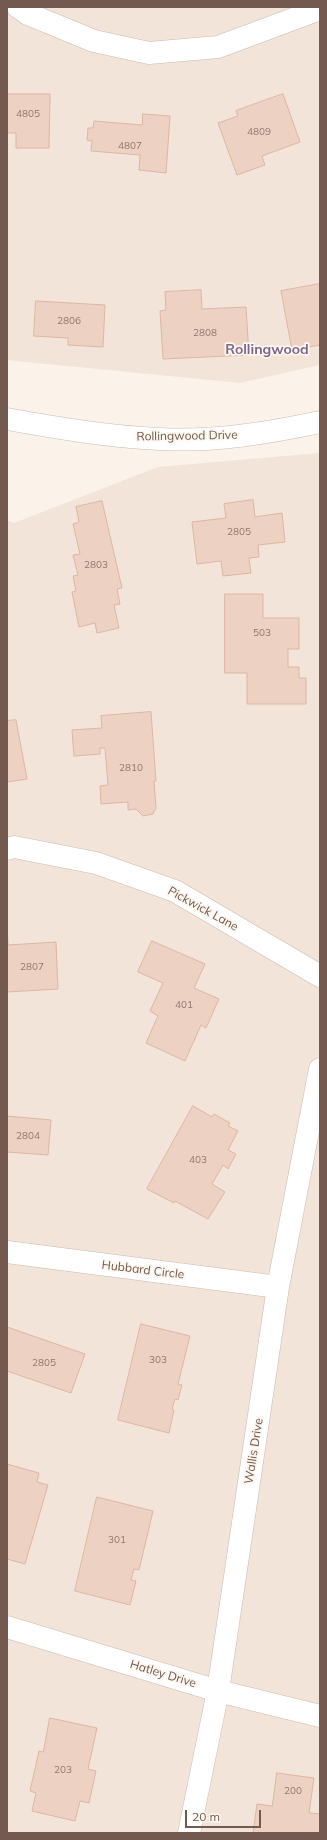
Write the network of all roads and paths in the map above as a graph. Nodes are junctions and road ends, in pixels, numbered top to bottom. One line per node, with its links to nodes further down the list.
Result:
1 (18, 7): 2 (street)
2 (320, 9)
3 (7, 419): 4 (street, Rollingwood Drive)
4 (320, 422)
5 (7, 849): 6 (street, Pickwick Lane)
6 (320, 976)
7 (320, 1069): 9 (street, Wallis Drive)
8 (7, 1252): 9 (street, Hubbard Circle)
9 (278, 1287): 11 (street, Wallis Drive)
10 (7, 1627): 11 (street, Hatley Drive)
11 (218, 1691): 12 (street, Hatley Drive); 13 (street, Wallis Drive)
12 (320, 1716)
13 (189, 1833)

